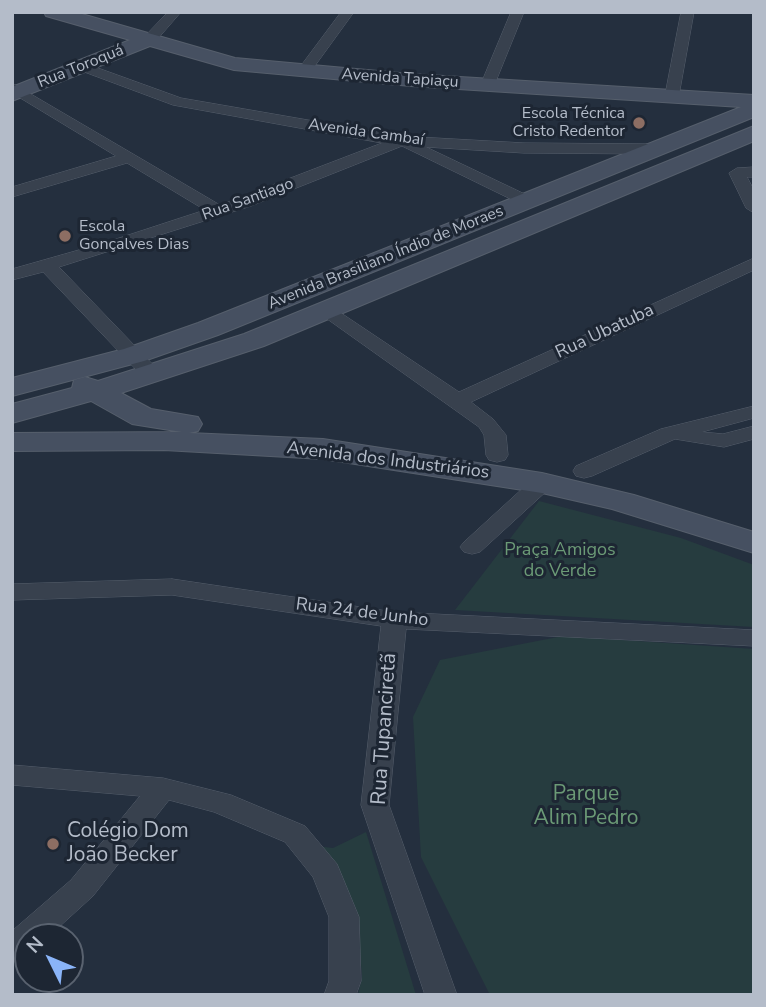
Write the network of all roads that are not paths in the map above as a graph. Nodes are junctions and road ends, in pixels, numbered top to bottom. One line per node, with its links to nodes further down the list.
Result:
1 (53, 12): 6 (street, Avenida Tapiaçu)
2 (175, 12): 6 (street)
3 (348, 12): 8 (street)
4 (518, 12): 9 (street)
5 (688, 12): 11 (street)
6 (150, 39): 7 (street, Rua Toroquá); 8 (street, Avenida Tapiaçu)
7 (84, 67): 10 (street, Rua Toroquá); 15 (street, Avenida Cambaí)
8 (304, 71): 9 (street, Avenida Tapiaçu)
9 (487, 86): 11 (street, Avenida Tapiaçu)
10 (15, 91): 17 (street)
11 (672, 95): 12 (street, Avenida Tapiaçu)
12 (754, 101)
13 (754, 109): 16 (street, Avenida Brasiliano Índio de Moraes)
14 (754, 133): 26 (street, Avenida Brasiliano Índio de Moraes)
15 (400, 141): 16 (street, Avenida Cambaí); 20 (street); 22 (street, Rua Santiago)
16 (656, 149): 20 (street, Avenida Brasiliano Índio de Moraes)
17 (129, 157): 19 (street); 22 (street)
18 (745, 173): 21 (street)
19 (12, 192)
20 (527, 202): 27 (street, Avenida Brasiliano Índio de Moraes)
21 (754, 208)
22 (219, 211): 24 (street, Rua Santiago)
23 (754, 263): 31 (street, Rua Ubatuba)
24 (48, 266): 25 (street, Rua Santiago); 27 (street)
25 (12, 275)
26 (325, 311): 27 (street, Avenida Brasiliano Índio de Moraes); 31 (street)
27 (143, 365): 28 (street, Avenida Brasiliano Índio de Moraes); 30 (street, Avenida Brasiliano Índio de Moraes)
28 (65, 374): 29 (street, Avenida Brasiliano Índio de Moraes); 30 (street, Avenida dos Industriários)
29 (12, 387)
30 (95, 392): 33 (street, Avenida Brasiliano Índio de Moraes); 37 (street, Avenida dos Industriários)
31 (456, 401): 37 (street)
32 (754, 412): 35 (street)
33 (12, 414)
34 (754, 432): 35 (street)
35 (669, 434): 38 (street)
36 (12, 442): 37 (street, Avenida dos Industriários)
37 (492, 464): 38 (street, Avenida dos Industriários); 39 (street, Avenida dos Industriários)
38 (584, 471): 40 (street, Avenida dos Industriários)
39 (542, 483): 41 (street, Avenida dos Industriários); 42 (street)
40 (754, 523)
41 (754, 543)
42 (472, 547)
43 (12, 592): 44 (street, Rua 24 de Junho)
44 (394, 621): 45 (street, Rua 24 de Junho); 50 (street, Rua Tupanciretã)
45 (754, 638)
46 (12, 775): 47 (street)
47 (163, 788): 48 (street); 49 (street)
48 (12, 950)
49 (340, 995)
50 (440, 995)

